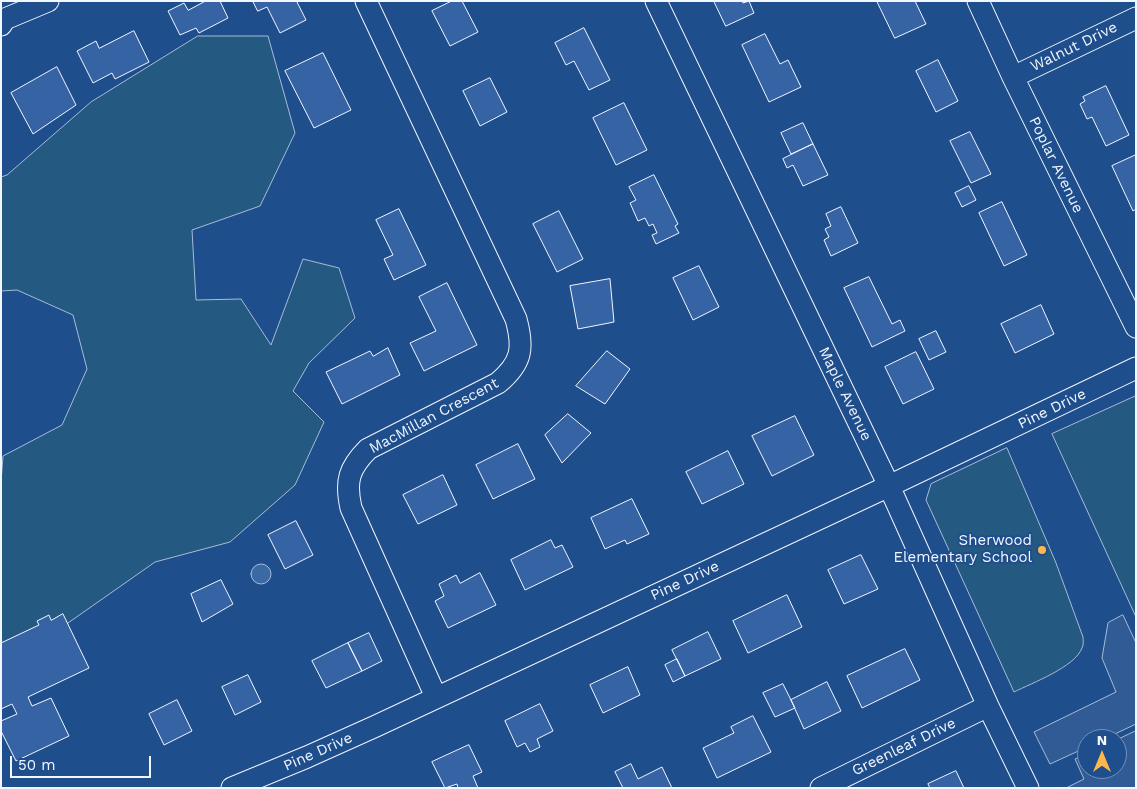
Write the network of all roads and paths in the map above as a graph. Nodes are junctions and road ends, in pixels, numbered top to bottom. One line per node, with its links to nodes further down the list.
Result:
1 (48, 1): 5 (street)
2 (366, 1): 11 (street, MacMillan Crescent)
3 (656, 1): 10 (street, Maple Avenue)
4 (978, 1): 7 (street, Poplar Avenue)
5 (2, 18)
6 (1136, 18): 7 (street, Walnut Drive)
7 (1012, 77): 8 (street, Poplar Avenue)
8 (1136, 328)
9 (1136, 368): 10 (street, Pine Drive)
10 (889, 486): 11 (street, Pine Drive); 12 (street, Maple Avenue)
11 (436, 697): 13 (street, Pine Drive)
12 (988, 706): 14 (street, Greenleaf Drive); 15 (street, Maple Avenue)
13 (232, 788)
14 (821, 788)
15 (1028, 788)

